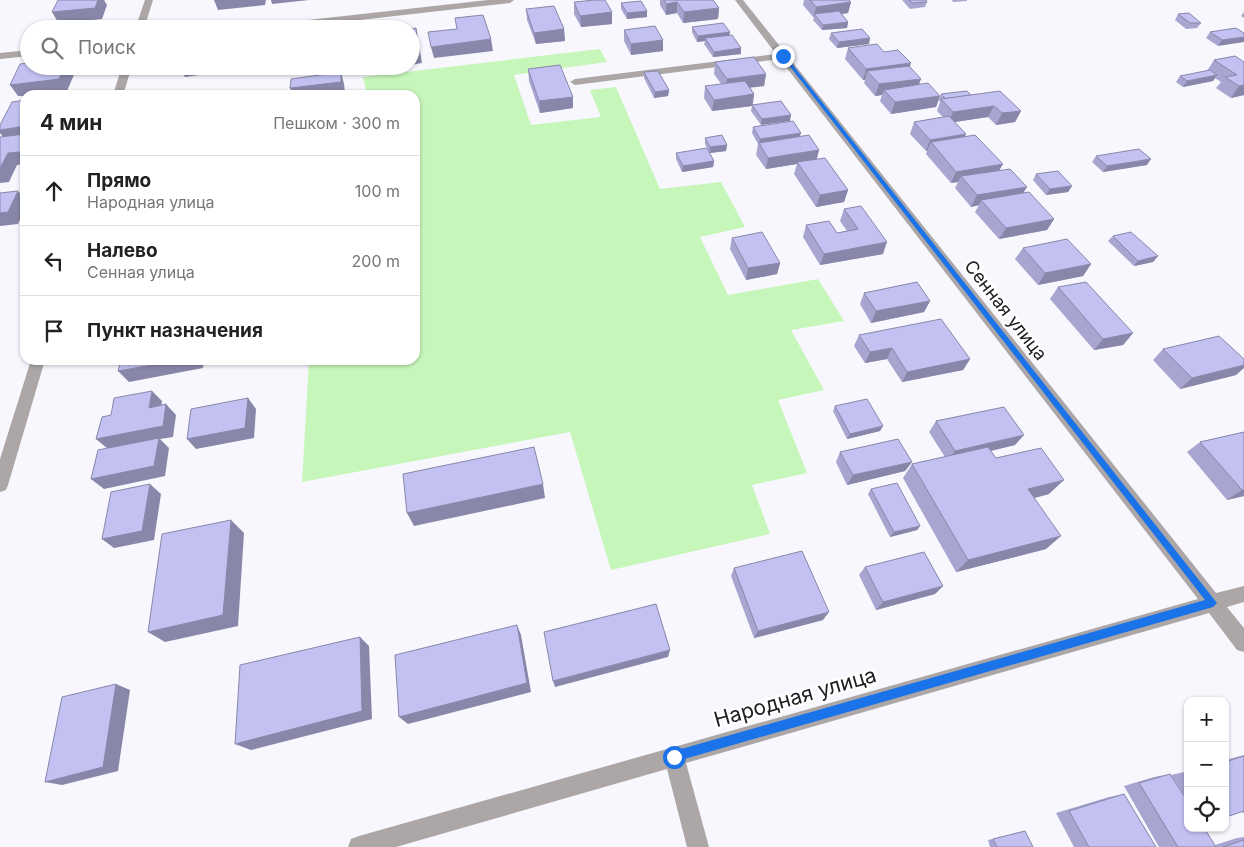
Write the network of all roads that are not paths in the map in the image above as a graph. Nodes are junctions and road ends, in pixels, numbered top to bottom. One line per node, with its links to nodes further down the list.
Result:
1 (148, 0): 4 (street)
2 (510, 0): 5 (street)
3 (739, 0): 8 (street, Сенная улица)
4 (141, 20)
5 (333, 20)
6 (20, 54): 7 (street)
7 (0, 56)
8 (783, 56): 10 (street); 15 (street, Сенная улица)
9 (124, 75): 11 (street)
10 (576, 82)
11 (120, 90)
12 (36, 365): 13 (street)
13 (0, 484)
14 (1244, 594): 15 (street, Народная улица)
15 (1213, 603): 16 (street, Сенная улица); 17 (street, Народная улица)
16 (1244, 643)
17 (674, 757): 18 (street, Народная улица); 19 (street)
18 (359, 847)
19 (698, 847)

